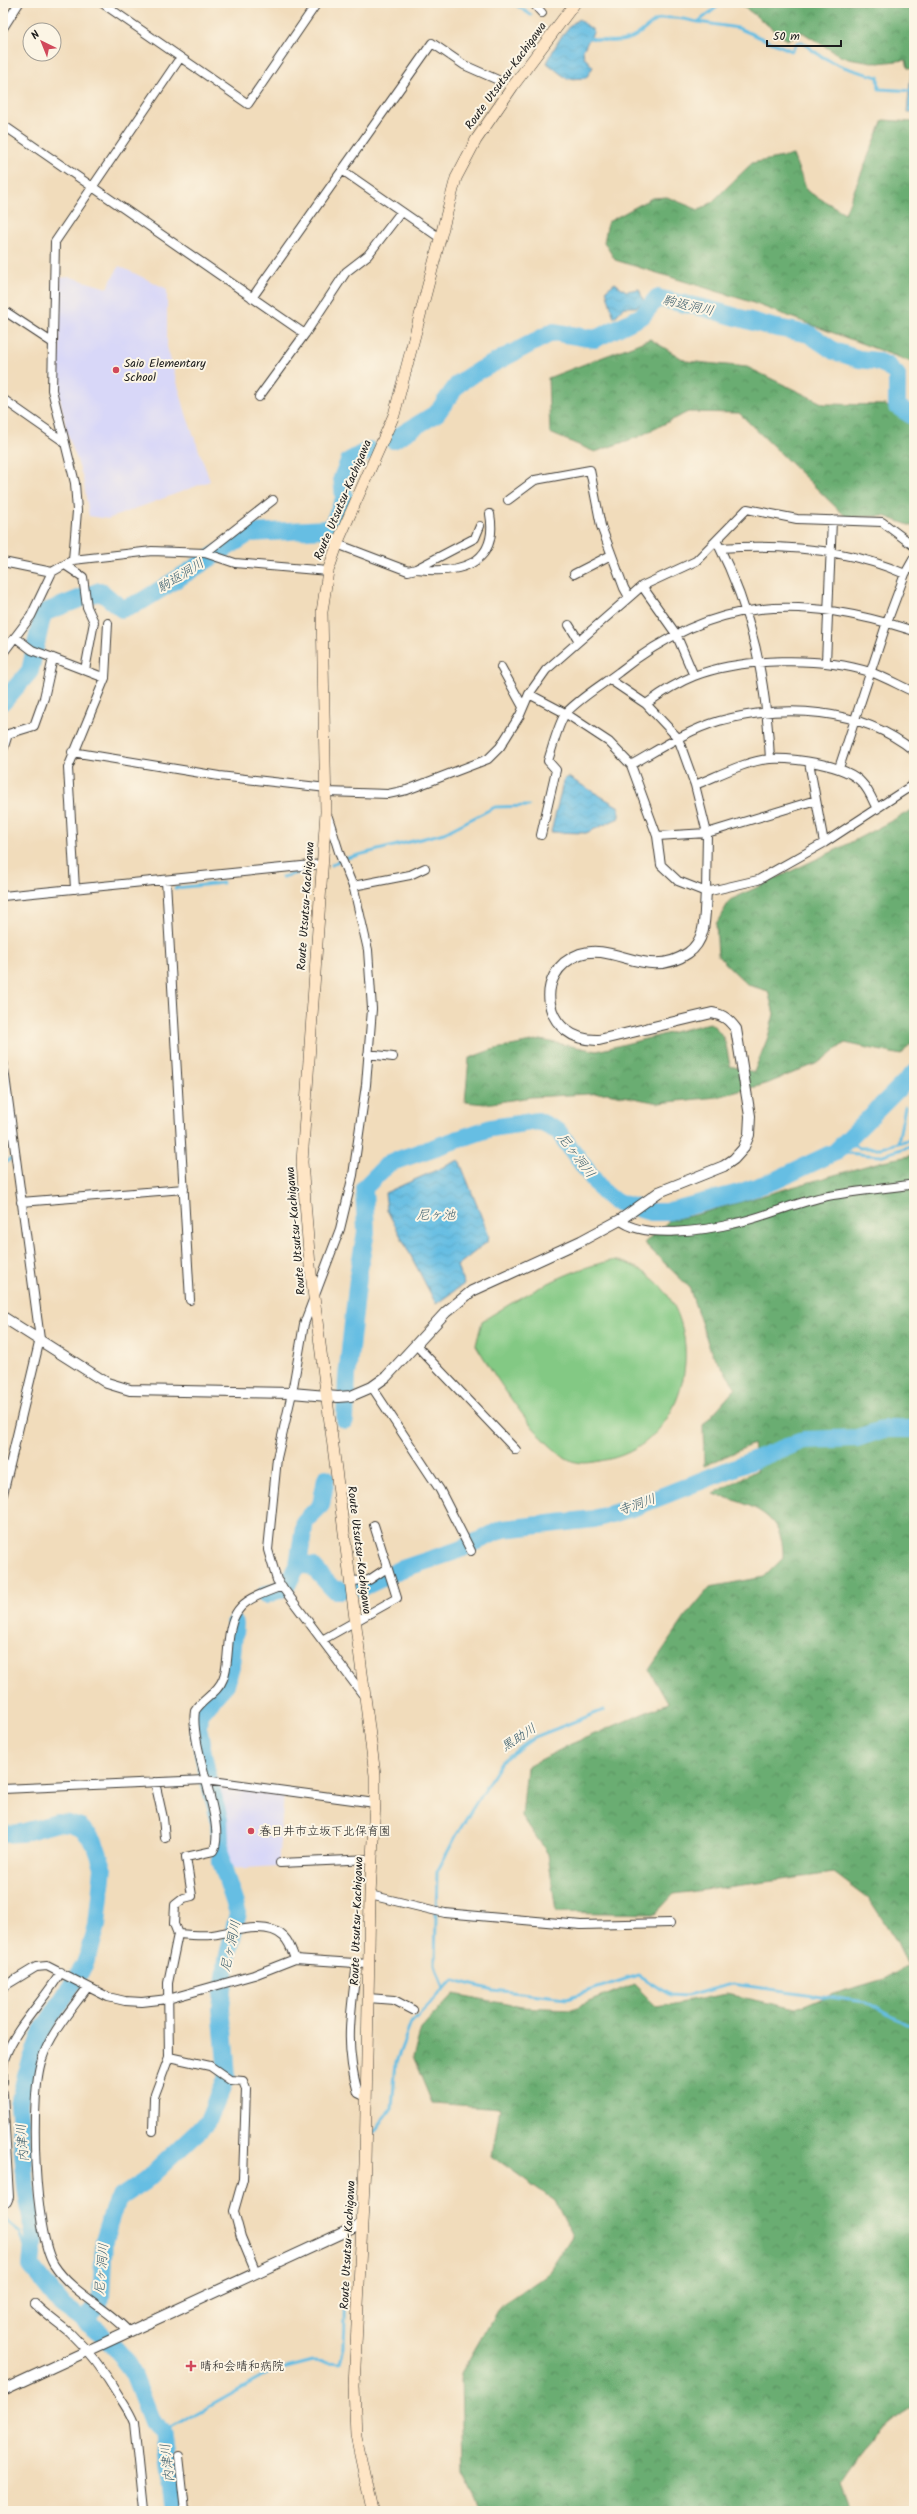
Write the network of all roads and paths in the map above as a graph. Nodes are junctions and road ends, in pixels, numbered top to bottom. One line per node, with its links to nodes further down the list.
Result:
1 (19, 3): 7 (street)
2 (102, 3): 8 (street)
3 (317, 3): 8 (street)
4 (533, 3): 6 (street)
5 (575, 3): 14 (main road, Route Utsutsu-Kachigawa)
6 (542, 13)
7 (3, 28)
8 (180, 58): 12 (street)
9 (498, 80): 11 (street)
10 (3, 125): 12 (street)
11 (342, 170): 13 (street); 15 (street)
12 (91, 186): 15 (street); 18 (street)
13 (401, 212): 14 (street); 17 (street)
14 (440, 238): 27 (main road, Route Utsutsu-Kachigawa)
15 (252, 298): 17 (street)
16 (3, 310): 18 (street)
17 (305, 334): 19 (street)
18 (53, 344): 21 (street)
19 (259, 397)
20 (3, 399): 21 (street)
21 (63, 441): 34 (street)
22 (273, 500): 31 (street)
23 (508, 500): 32 (street)
24 (490, 514): 37 (street)
25 (832, 520): 28 (street); 29 (street); 30 (street)
26 (480, 526): 37 (street)
27 (337, 544): 37 (street); 38 (main road, Route Utsutsu-Kachigawa)
28 (718, 545): 30 (street); 42 (street); 44 (street)
29 (914, 546)
30 (829, 552): 41 (street); 45 (street)
31 (204, 553): 34 (street); 38 (street)
32 (611, 555): 40 (street); 43 (street)
33 (914, 558): 41 (street)
34 (73, 560): 36 (street)
35 (3, 562): 39 (street)
36 (65, 565): 39 (street); 58 (street)
37 (416, 569)
38 (328, 571): 80 (main road, Route Utsutsu-Kachigawa)
39 (52, 572): 51 (street)
40 (574, 574)
41 (905, 574): 46 (street)
42 (642, 586): 43 (street); 50 (street)
43 (629, 597): 52 (street)
44 (747, 611): 45 (street); 50 (street); 55 (street)
45 (829, 611): 46 (street); 56 (street)
46 (887, 622): 49 (street); 59 (street)
47 (108, 623): 61 (street)
48 (569, 626): 52 (street)
49 (914, 631)
50 (676, 634): 60 (street); 62 (street)
51 (15, 637): 53 (street); 54 (street)
52 (579, 641): 64 (street)
53 (3, 653)
54 (52, 658): 58 (street); 71 (street)
55 (760, 662): 56 (street); 60 (street); 67 (street)
56 (826, 662): 59 (street)
57 (501, 667): 66 (street)
58 (85, 670): 61 (street)
59 (870, 672): 63 (street); 69 (street)
60 (694, 676): 65 (street)
61 (105, 678): 73 (street)
62 (609, 680): 65 (street); 68 (street)
63 (914, 692)
64 (529, 694): 66 (street); 68 (street)
65 (646, 704): 70 (street)
66 (523, 707): 80 (street)
67 (767, 712): 69 (street); 70 (street); 74 (street)
68 (565, 713): 76 (street); 85 (street)
69 (855, 721): 72 (street); 77 (street)
70 (678, 738): 76 (street); 79 (street)
71 (3, 750)
72 (914, 751)
73 (72, 752): 80 (street); 92 (street)
74 (770, 759): 75 (street); 79 (street)
75 (809, 762): 77 (street); 81 (street)
76 (631, 765): 86 (street)
77 (840, 768): 82 (street)
78 (914, 784): 82 (street)
79 (695, 785): 84 (street)
80 (327, 790): 83 (main road, Route Utsutsu-Kachigawa)
81 (816, 800): 84 (street); 87 (street)
82 (877, 809): 87 (street)
83 (326, 812): 88 (main road, Route Utsutsu-Kachigawa); 91 (street)
84 (707, 833): 86 (street); 93 (street)
85 (541, 835)
86 (656, 836): 93 (street)
87 (824, 843): 93 (street)
88 (322, 864): 90 (street); 102 (main road, Route Utsutsu-Kachigawa)
89 (425, 868): 91 (street)
90 (166, 881): 92 (street); 99 (street)
91 (353, 886): 95 (street)
92 (75, 889): 94 (street)
93 (706, 892): 101 (street)
94 (3, 896)
95 (368, 1054): 96 (street); 102 (street)
96 (393, 1057)
97 (3, 1061): 100 (street)
98 (914, 1184): 101 (street)
99 (184, 1189): 100 (street); 103 (street)
100 (21, 1202): 105 (street)
101 (620, 1220): 106 (street)
102 (314, 1296): 108 (street); 109 (main road, Route Utsutsu-Kachigawa)
103 (190, 1300)
104 (3, 1317): 105 (street)
105 (40, 1339): 108 (street); 111 (street)
106 (416, 1345): 107 (street); 110 (street)
107 (372, 1387): 109 (street); 113 (street)
108 (292, 1393): 109 (street); 116 (street)
109 (326, 1397): 115 (main road, Route Utsutsu-Kachigawa)
110 (516, 1450)
111 (3, 1494)
112 (374, 1525): 114 (street)
113 (471, 1551)
114 (387, 1568): 115 (street); 117 (street)
115 (350, 1581): 117 (main road, Route Utsutsu-Kachigawa)
116 (282, 1586): 118 (street); 120 (street)
117 (355, 1620): 118 (street); 119 (main road, Route Utsutsu-Kachigawa)
118 (322, 1640): 119 (street)
119 (365, 1696): 123 (main road, Route Utsutsu-Kachigawa)
120 (205, 1780): 121 (street); 123 (street); 129 (street)
121 (155, 1782): 122 (street); 124 (street)
122 (3, 1789)
123 (375, 1803): 125 (main road, Route Utsutsu-Kachigawa)
124 (165, 1838)
125 (372, 1858): 126 (street); 127 (main road, Route Utsutsu-Kachigawa)
126 (280, 1863)
127 (370, 1895): 128 (street); 131 (main road, Route Utsutsu-Kachigawa)
128 (670, 1923)
129 (178, 1934): 130 (street); 136 (street)
130 (295, 1959): 131 (street); 136 (street)
131 (363, 1964): 135 (main road, Route Utsutsu-Kachigawa); 142 (street)
132 (61, 1972): 133 (street); 134 (street); 139 (street)
133 (3, 1987)
134 (88, 1988): 136 (street); 148 (street)
135 (368, 1998): 137 (street); 142 (main road, Route Utsutsu-Kachigawa)
136 (168, 1999): 138 (street)
137 (413, 2010)
138 (169, 2057): 143 (street); 146 (street)
139 (3, 2074): 140 (street)
140 (3, 2082)
141 (3, 2094): 144 (street)
142 (366, 2097): 145 (main road, Route Utsutsu-Kachigawa)
143 (153, 2131)
144 (3, 2203)
145 (362, 2224): 146 (street); 154 (main road, Route Utsutsu-Kachigawa)
146 (256, 2273): 148 (street)
147 (35, 2304): 149 (street)
148 (128, 2331): 149 (street)
149 (88, 2350): 150 (street); 152 (street)
150 (3, 2390)
151 (179, 2456): 153 (street)
152 (143, 2511)
153 (185, 2511)
154 (372, 2511)

